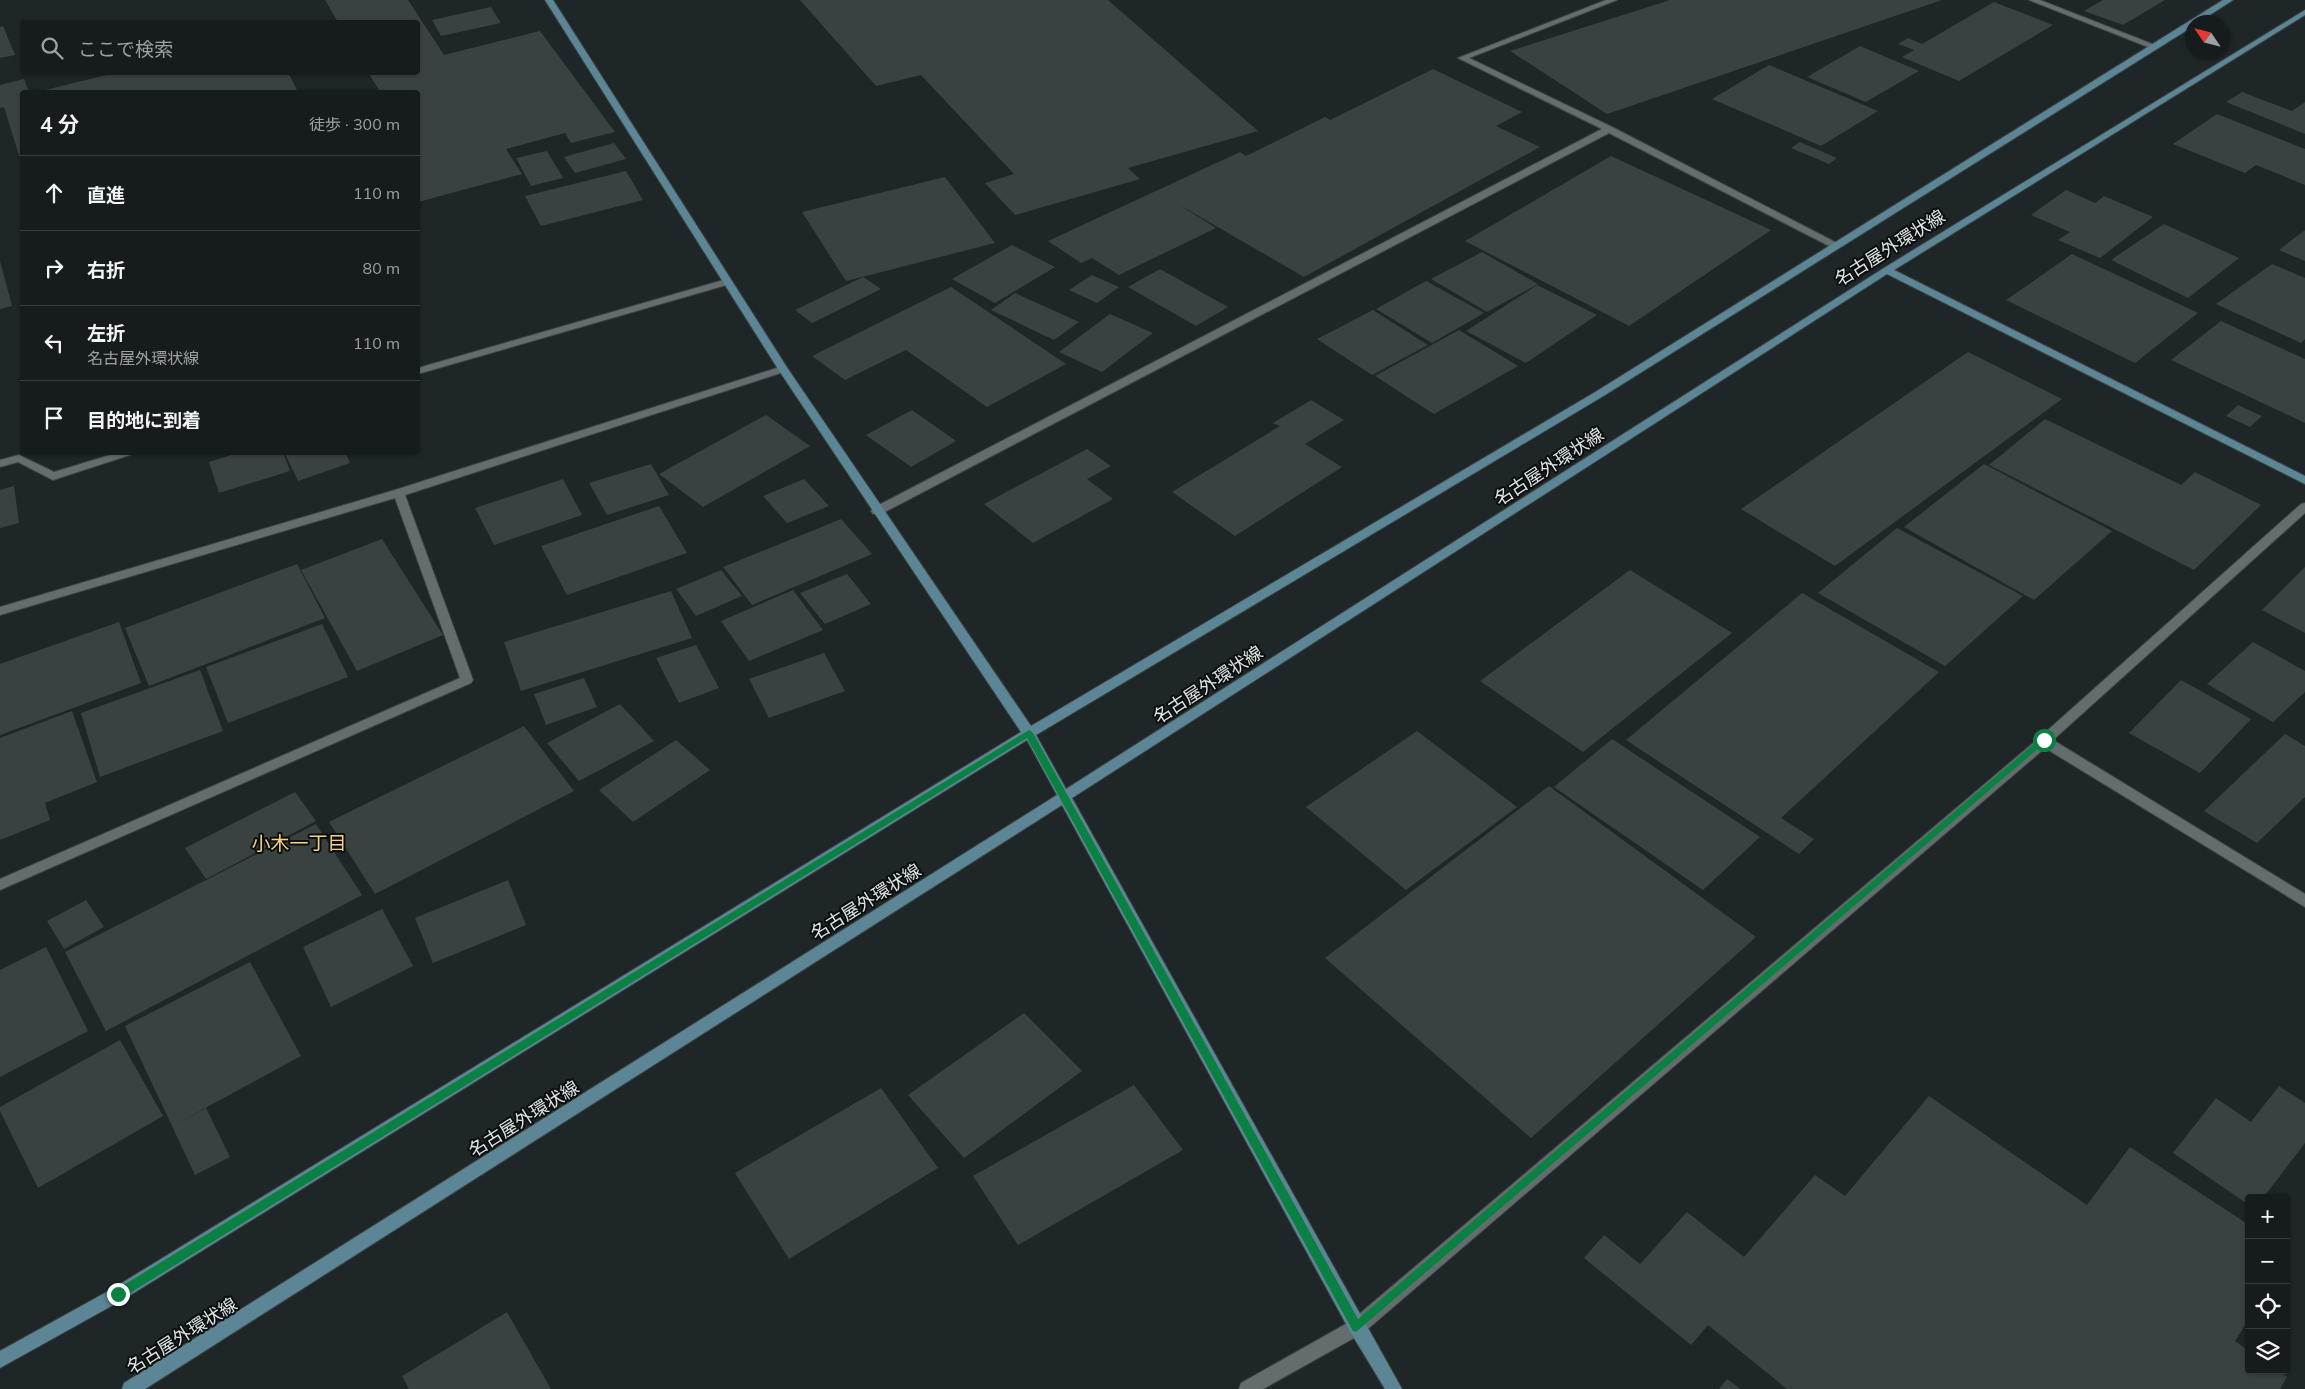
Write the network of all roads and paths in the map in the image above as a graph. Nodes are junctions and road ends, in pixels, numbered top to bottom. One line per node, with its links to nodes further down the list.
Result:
1 (549, 0): 12 (main road)
2 (1614, 0): 9 (street)
3 (2033, 0): 8 (street)
4 (2229, 0): 6 (main road, 名古屋外環状線)
5 (2305, 12): 11 (main road, 名古屋外環状線)
6 (2206, 15)
7 (2185, 28): 8 (main road, 名古屋外環状線)
8 (2156, 47): 10 (main road, 名古屋外環状線)
9 (1609, 129): 10 (street); 20 (street)
10 (1836, 246): 22 (main road, 名古屋外環状線)
11 (1887, 270): 17 (main road); 24 (main road, 名古屋外環状線)
12 (727, 282): 13 (street); 14 (main road)
13 (420, 370)
14 (782, 370): 18 (street); 20 (main road)
15 (124, 455): 16 (street)
16 (0, 464)
17 (2305, 480)
18 (399, 493): 21 (street); 25 (street)
19 (2305, 507): 23 (street)
20 (877, 511): 22 (main road)
21 (0, 611)
22 (1029, 733): 24 (main road); 28 (main road, 名古屋外環状線)
23 (2044, 740): 26 (street); 27 (street)
24 (1064, 797): 27 (main road); 29 (main road, 名古屋外環状線)
25 (0, 885)
26 (2305, 901)
27 (1356, 1327): 30 (street); 31 (main road)
28 (0, 1360)
29 (130, 1389)
30 (1248, 1389)
31 (1394, 1389)

